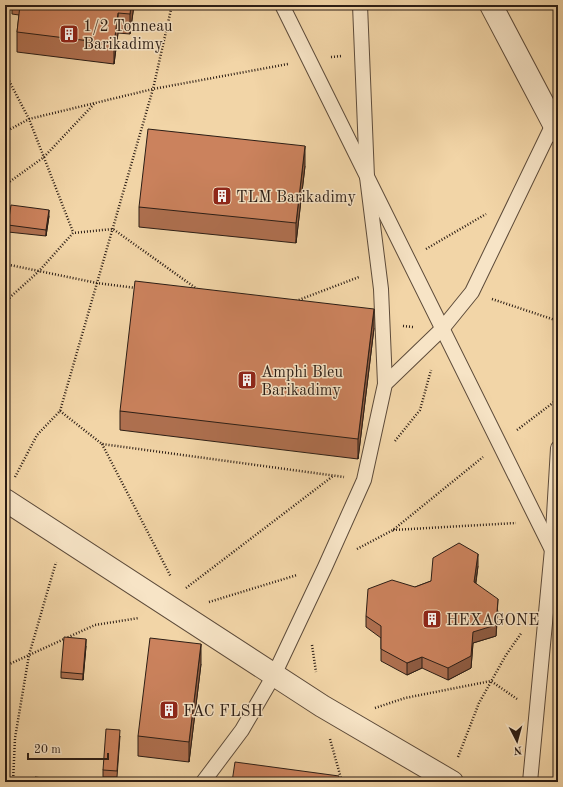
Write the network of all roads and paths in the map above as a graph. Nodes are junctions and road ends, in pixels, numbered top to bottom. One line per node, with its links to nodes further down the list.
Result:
1 (172, 5): 8 (path)
2 (282, 5): 6 (lane)
3 (360, 5): 5 (lane)
4 (491, 5): 11 (street)
5 (362, 53): 6 (path); 14 (lane)
6 (309, 60): 8 (path); 14 (lane)
7 (5, 73): 10 (path)
8 (153, 89): 9 (path); 16 (path)
9 (95, 104): 10 (path); 13 (path)
10 (29, 119): 12 (path); 13 (path)
11 (557, 122): 23 (lane)
12 (5, 132)
13 (44, 157): 15 (path); 17 (path)
14 (367, 177): 26 (lane); 27 (lane)
15 (5, 185)
16 (113, 230): 17 (path); 20 (path); 22 (path)
17 (73, 233): 19 (path)
18 (5, 264): 19 (path)
19 (39, 271): 20 (path); 24 (path)
20 (97, 283): 21 (path); 31 (path)
21 (142, 289)
22 (198, 289)
23 (472, 292): 25 (path); 27 (lane)
24 (5, 302)
25 (558, 321)
26 (382, 324): 27 (path); 29 (lane)
27 (442, 329): 29 (lane); 32 (lane)
28 (432, 366): 34 (path)
29 (385, 384): 37 (lane)
30 (558, 399): 32 (path)
31 (60, 411): 33 (path); 38 (path)
32 (499, 443): 39 (lane); 40 (path)
33 (102, 444): 36 (path); 45 (path)
34 (392, 445)
35 (558, 448): 42 (lane)
36 (333, 476): 37 (path); 45 (path)
37 (364, 480): 44 (lane)
38 (9, 491): 41 (street)
39 (538, 522): 40 (path); 42 (lane)
40 (393, 530): 44 (path)
41 (63, 538): 45 (street); 52 (path)
42 (552, 549): 43 (lane); 50 (lane)
43 (558, 562)
44 (325, 567): 47 (lane)
45 (178, 602): 47 (street)
46 (524, 630): 48 (path)
47 (274, 675): 49 (street); 53 (lane)
48 (491, 681): 49 (path); 50 (path); 51 (path)
49 (344, 719): 51 (street)
50 (534, 731): 54 (lane)
51 (451, 781)
52 (13, 782)
53 (203, 782)
54 (530, 782)

